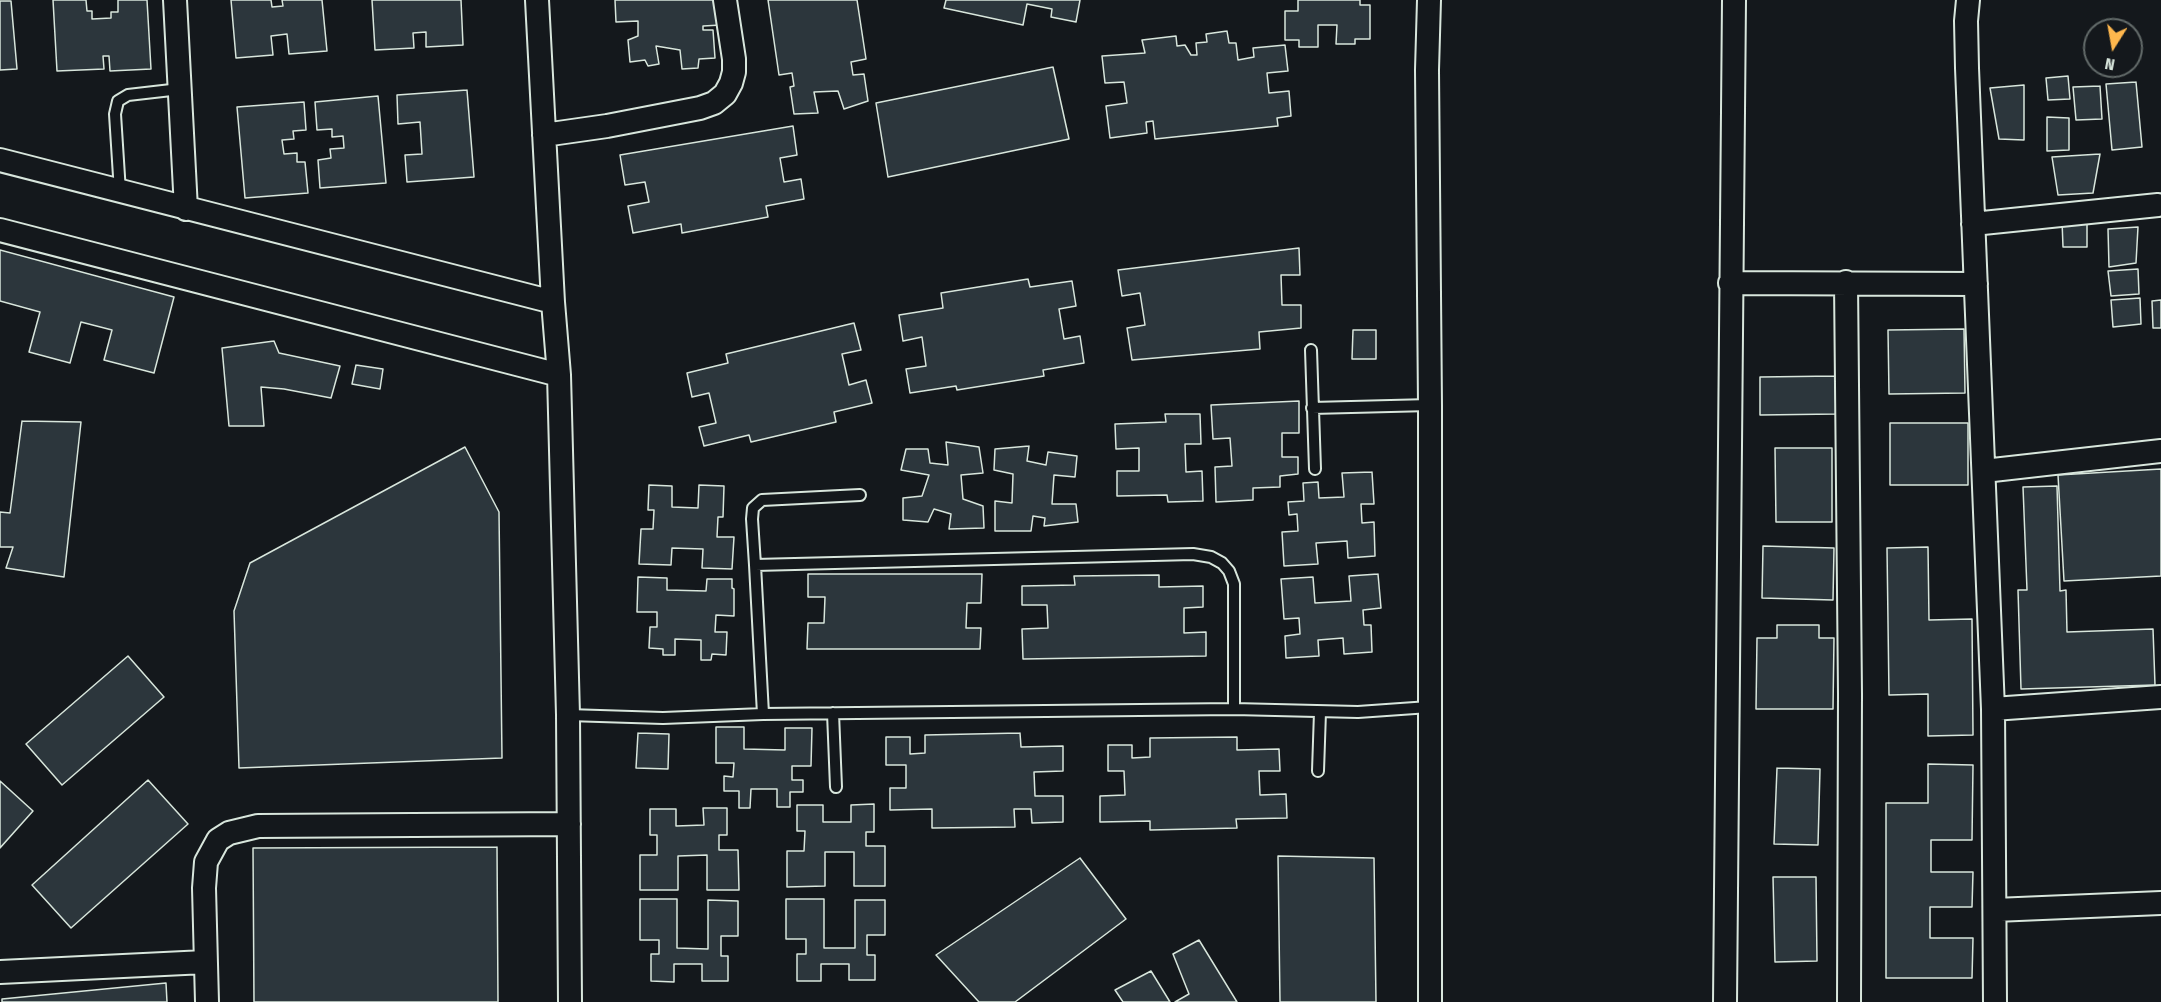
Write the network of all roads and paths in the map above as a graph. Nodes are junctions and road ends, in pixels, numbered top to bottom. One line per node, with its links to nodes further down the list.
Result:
1 (175, 0): 7 (street)
2 (537, 0): 8 (street)
3 (725, 0): 8 (street)
4 (1429, 0): 21 (street)
5 (1734, 0): 16 (street)
6 (1968, 0): 13 (street)
7 (180, 89): 10 (lane); 12 (street)
8 (544, 135): 18 (street)
9 (0, 160): 10 (street)
10 (120, 192): 12 (street)
11 (2158, 205): 13 (street)
12 (186, 209): 18 (street)
13 (1973, 224): 17 (street)
14 (0, 230): 20 (street)
15 (1846, 282): 16 (street); 17 (street); 47 (street)
16 (1730, 283): 46 (street)
17 (1976, 284): 25 (street)
18 (553, 302): 20 (street)
19 (1311, 350): 22 (lane)
20 (559, 375): 35 (street)
21 (1430, 405): 22 (lane); 29 (street)
22 (1312, 408): 24 (lane)
23 (2161, 451): 25 (street)
24 (1315, 469)
25 (1984, 471): 31 (street)
26 (860, 495): 27 (lane)
27 (755, 565): 30 (lane); 34 (lane)
28 (2161, 698): 31 (street)
29 (1429, 707): 32 (lane); 45 (street)
30 (1234, 709): 32 (lane); 33 (lane)
31 (1993, 709): 40 (street)
32 (1320, 712): 36 (lane)
33 (833, 713): 34 (lane); 37 (lane)
34 (763, 714): 35 (lane)
35 (568, 715): 38 (street)
36 (1318, 771)
37 (836, 787)
38 (569, 824): 41 (street); 44 (street)
39 (2161, 903): 40 (street)
40 (1995, 910): 48 (street)
41 (206, 963): 42 (street); 43 (street)
42 (0, 972)
43 (207, 1002)
44 (570, 1002)
45 (1430, 1002)
46 (1725, 1002)
47 (1849, 1002)
48 (1995, 1002)

